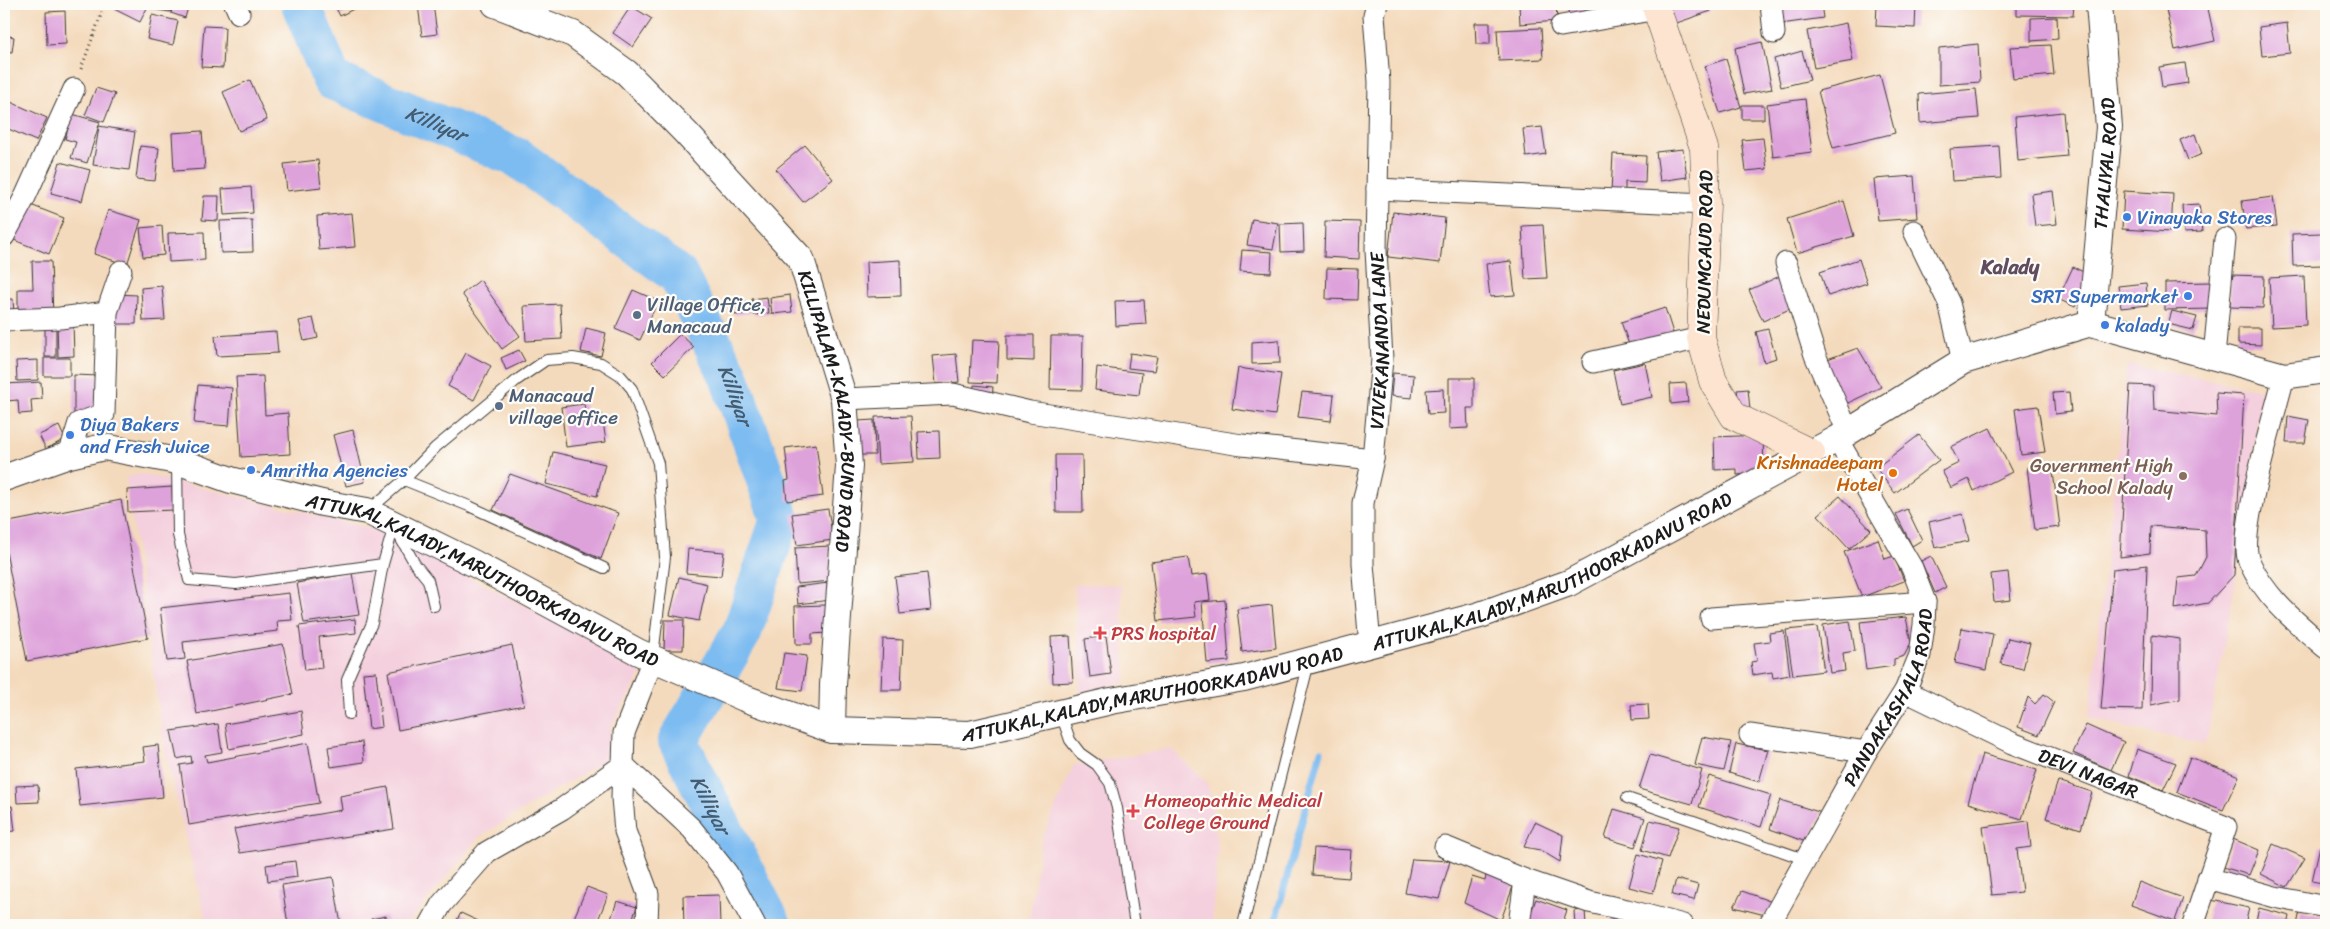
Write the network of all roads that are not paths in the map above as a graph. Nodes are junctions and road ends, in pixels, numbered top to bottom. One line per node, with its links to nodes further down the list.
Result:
1 (495, 4): 25 (street, KILLIPALAM-KALADY-BUND ROAD)
2 (1376, 4): 9 (street, VIVEKANANDA LANE)
3 (1771, 4): 7 (street)
4 (2100, 4): 18 (street, THALIYAL ROAD)
5 (1656, 6): 6 (street); 10 (main road, NEDUMCAUD ROAD)
6 (1561, 26)
7 (1774, 34)
8 (74, 89): 12 (street)
9 (1377, 189): 10 (street); 29 (street, VIVEKANANDA LANE)
10 (1706, 204): 19 (main road, NEDUMCAUD ROAD)
11 (1914, 231): 21 (street)
12 (4, 236)
13 (2225, 239): 20 (street)
14 (1786, 263): 26 (street, PANDAKASHALA ROAD)
15 (121, 271): 16 (street)
16 (107, 312): 17 (street); 28 (street)
17 (4, 320)
18 (2092, 323): 20 (street); 21 (street, ATTUKAL,KALADY,MARUTHOORKADAVU ROAD)
19 (1701, 338): 22 (street); 27 (main road, NEDUMCAUD ROAD)
20 (2214, 356): 24 (street)
21 (1963, 361): 26 (street, ATTUKAL,KALADY,MARUTHOORKADAVU ROAD)
22 (1593, 362)
23 (2326, 370): 24 (street)
24 (2284, 376): 41 (street)
25 (844, 399): 29 (street); 47 (street, KILLIPALAM-KALADY-BUND ROAD)
26 (1843, 436): 27 (street, ATTUKAL,KALADY,MARUTHOORKADAVU ROAD); 37 (street, PANDAKASHALA ROAD)
27 (1811, 453): 40 (street, ATTUKAL,KALADY,MARUTHOORKADAVU ROAD)
28 (69, 455): 30 (street, ATTUKAL,KALADY,MARUTHOORKADAVU ROAD); 31 (street, ATTUKAL,KALADY,MARUTHOORKADAVU ROAD)
29 (1373, 459): 40 (street, VIVEKANANDA LANE)
30 (177, 461): 33 (street, ATTUKAL,KALADY,MARUTHOORKADAVU ROAD); 35 (lane)
31 (4, 478)
32 (404, 480): 33 (lane); 36 (lane); 43 (lane)
33 (367, 511): 34 (street, ATTUKAL,KALADY,MARUTHOORKADAVU ROAD)
34 (394, 526): 35 (lane); 38 (lane); 43 (street, ATTUKAL,KALADY,MARUTHOORKADAVU ROAD)
35 (383, 564): 46 (lane)
36 (604, 568)
37 (1925, 602): 39 (street); 44 (street, PANDAKASHALA ROAD)
38 (434, 606)
39 (1712, 618)
40 (1370, 645): 42 (street, ATTUKAL,KALADY,MARUTHOORKADAVU ROAD)
41 (2326, 648)
42 (1309, 661): 45 (street, ATTUKAL,KALADY,MARUTHOORKADAVU ROAD); 61 (lane)
43 (661, 663): 47 (street, ATTUKAL,KALADY,MARUTHOORKADAVU ROAD); 50 (street)
44 (1905, 691): 49 (street, PANDAKASHALA ROAD); 54 (street, DEVI NAGAR)
45 (1061, 713): 47 (street, ATTUKAL,KALADY,MARUTHOORKADAVU ROAD); 60 (lane)
46 (349, 714)
47 (832, 730)
48 (1750, 735): 49 (street)
49 (1866, 752): 53 (street, PANDAKASHALA ROAD)
50 (623, 765): 57 (street); 58 (street); 59 (street)
51 (1628, 798): 53 (lane)
52 (1445, 847): 55 (street)
53 (1807, 860): 64 (street, PANDAKASHALA ROAD)
54 (2208, 878): 56 (street); 65 (street, DEVI NAGAR)
55 (1525, 880): 62 (street); 63 (street)
56 (2326, 907)
57 (430, 925)
58 (647, 925)
59 (755, 925)
60 (1135, 925)
61 (1242, 925)
62 (1519, 925)
63 (1683, 925)
64 (1769, 925)
65 (2193, 925)

